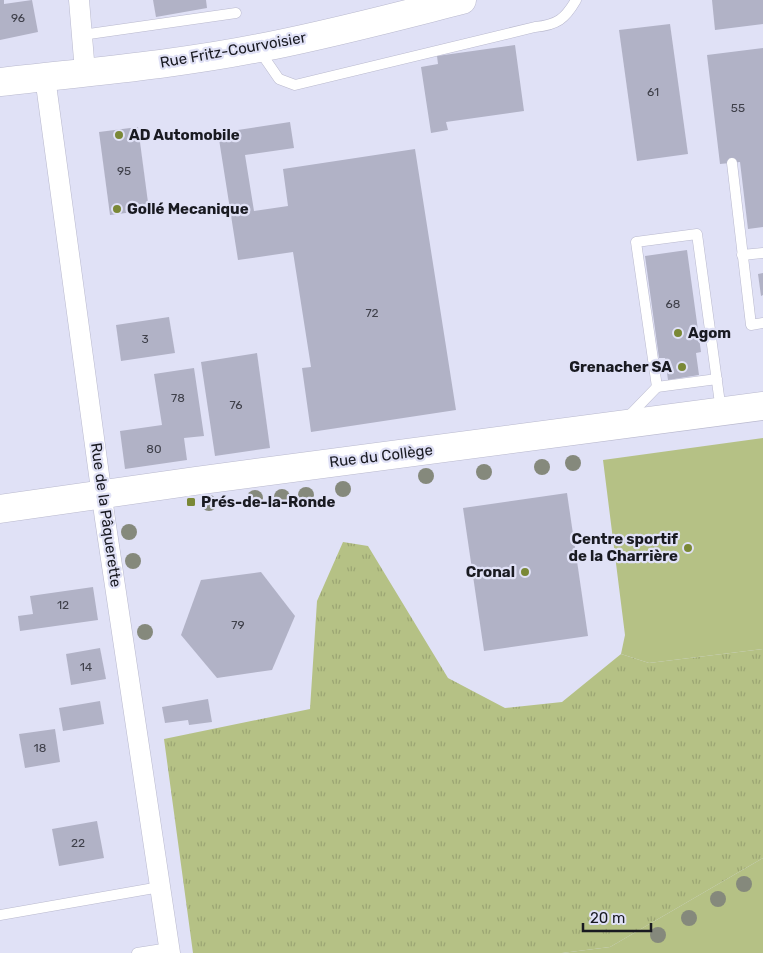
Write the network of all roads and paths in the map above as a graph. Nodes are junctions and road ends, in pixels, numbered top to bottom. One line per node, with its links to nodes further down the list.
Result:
1 (79, 0): 5 (street)
2 (462, 0): 6 (main road, Rue Fritz-Courvoisier)
3 (576, 0): 6 (lane)
4 (236, 13): 5 (lane)
5 (82, 34): 7 (street)
6 (258, 49): 7 (main road, Rue Fritz-Courvoisier)
7 (85, 72): 8 (main road, Rue Fritz-Courvoisier)
8 (45, 77): 9 (main road, Rue Fritz-Courvoisier); 19 (street, Rue de la Pâquerette)
9 (0, 82)
10 (732, 163): 12 (lane)
11 (763, 253): 12 (lane)
12 (742, 255): 13 (lane)
13 (763, 323)
14 (717, 379): 15 (lane); 15 (lane); 17 (lane)
15 (657, 387): 18 (lane)
16 (763, 406): 17 (main road, Rue du Collège)
17 (721, 412): 18 (main road, Rue du Collège)
18 (620, 425): 19 (main road, Rue du Collège)
19 (102, 495): 20 (main road, Rue du Collège); 21 (street, Rue de la Pâquerette)
20 (0, 509)
21 (160, 887): 22 (lane); 23 (street, Rue de la Pâquerette)
22 (0, 915)
23 (170, 951): 24 (lane)
24 (137, 953)

